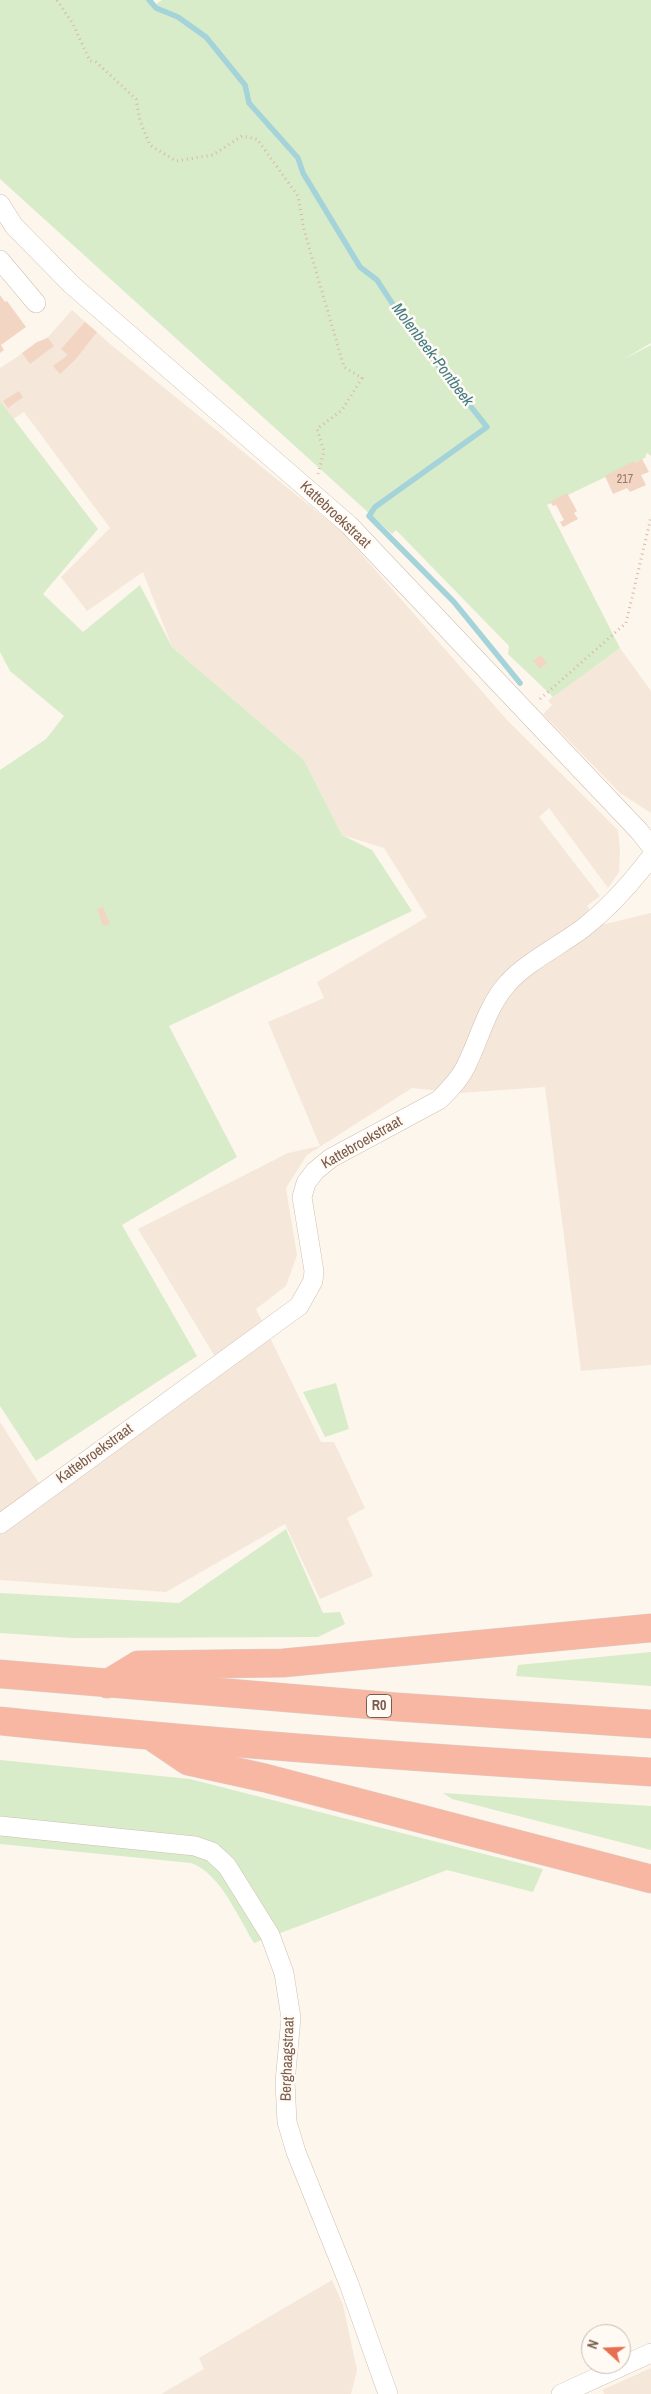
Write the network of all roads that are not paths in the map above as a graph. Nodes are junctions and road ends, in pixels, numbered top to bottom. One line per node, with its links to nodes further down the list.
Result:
1 (0, 204): 4 (street, Kattebroekstraat)
2 (0, 260): 3 (street)
3 (36, 303)
4 (651, 846)
5 (651, 857): 6 (street, Kattebroekstraat)
6 (0, 1524)
7 (651, 1628): 9 (highway)
8 (0, 1674): 9 (highway, R0)
9 (107, 1684): 11 (highway, R0)
10 (0, 1721): 12 (highway)
11 (651, 1724)
12 (154, 1738): 13 (highway); 15 (highway)
13 (651, 1772)
14 (0, 1826): 17 (street, Berghaagstraat)
15 (651, 1878)
16 (651, 2353): 18 (street)
17 (388, 2394)
18 (561, 2394)

